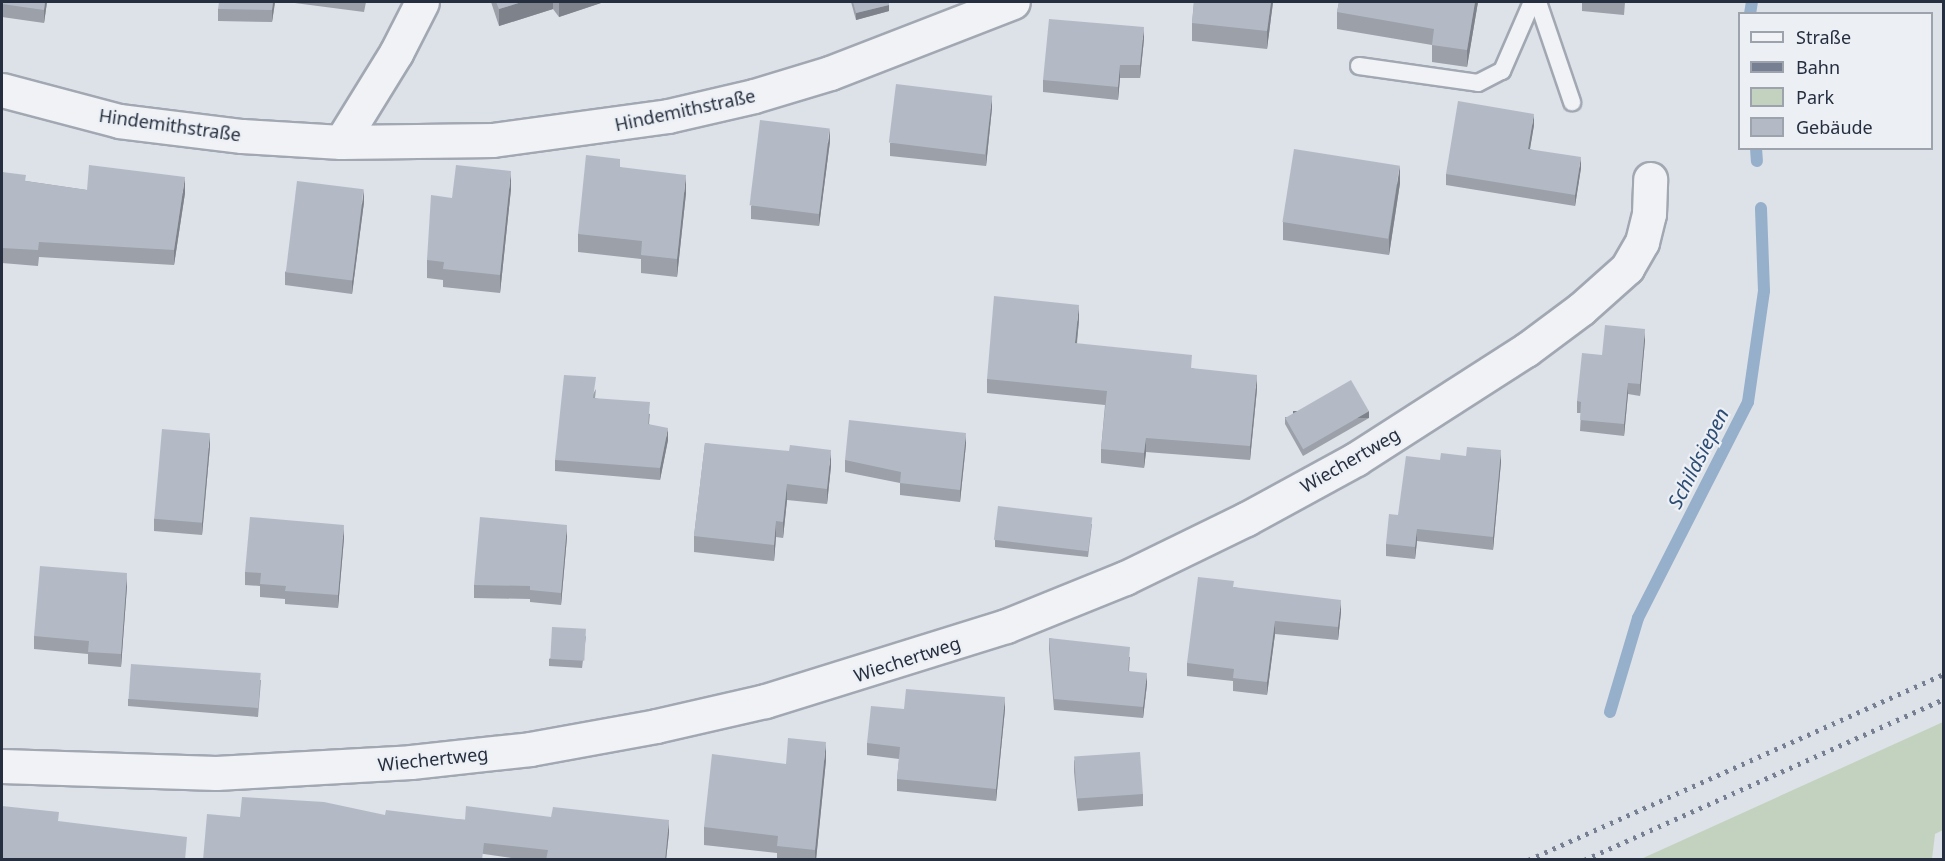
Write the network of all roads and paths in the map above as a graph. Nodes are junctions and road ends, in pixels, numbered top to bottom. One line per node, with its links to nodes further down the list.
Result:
1 (422, 2): 8 (street)
2 (1013, 2): 8 (street, Hindemithstraße)
3 (1532, 2): 5 (lane)
4 (1538, 2): 7 (lane)
5 (1359, 66)
6 (2, 90): 8 (street, Hindemithstraße)
7 (1572, 102)
8 (340, 142)
9 (1650, 179): 10 (street, Wiechertweg)
10 (2, 766)

